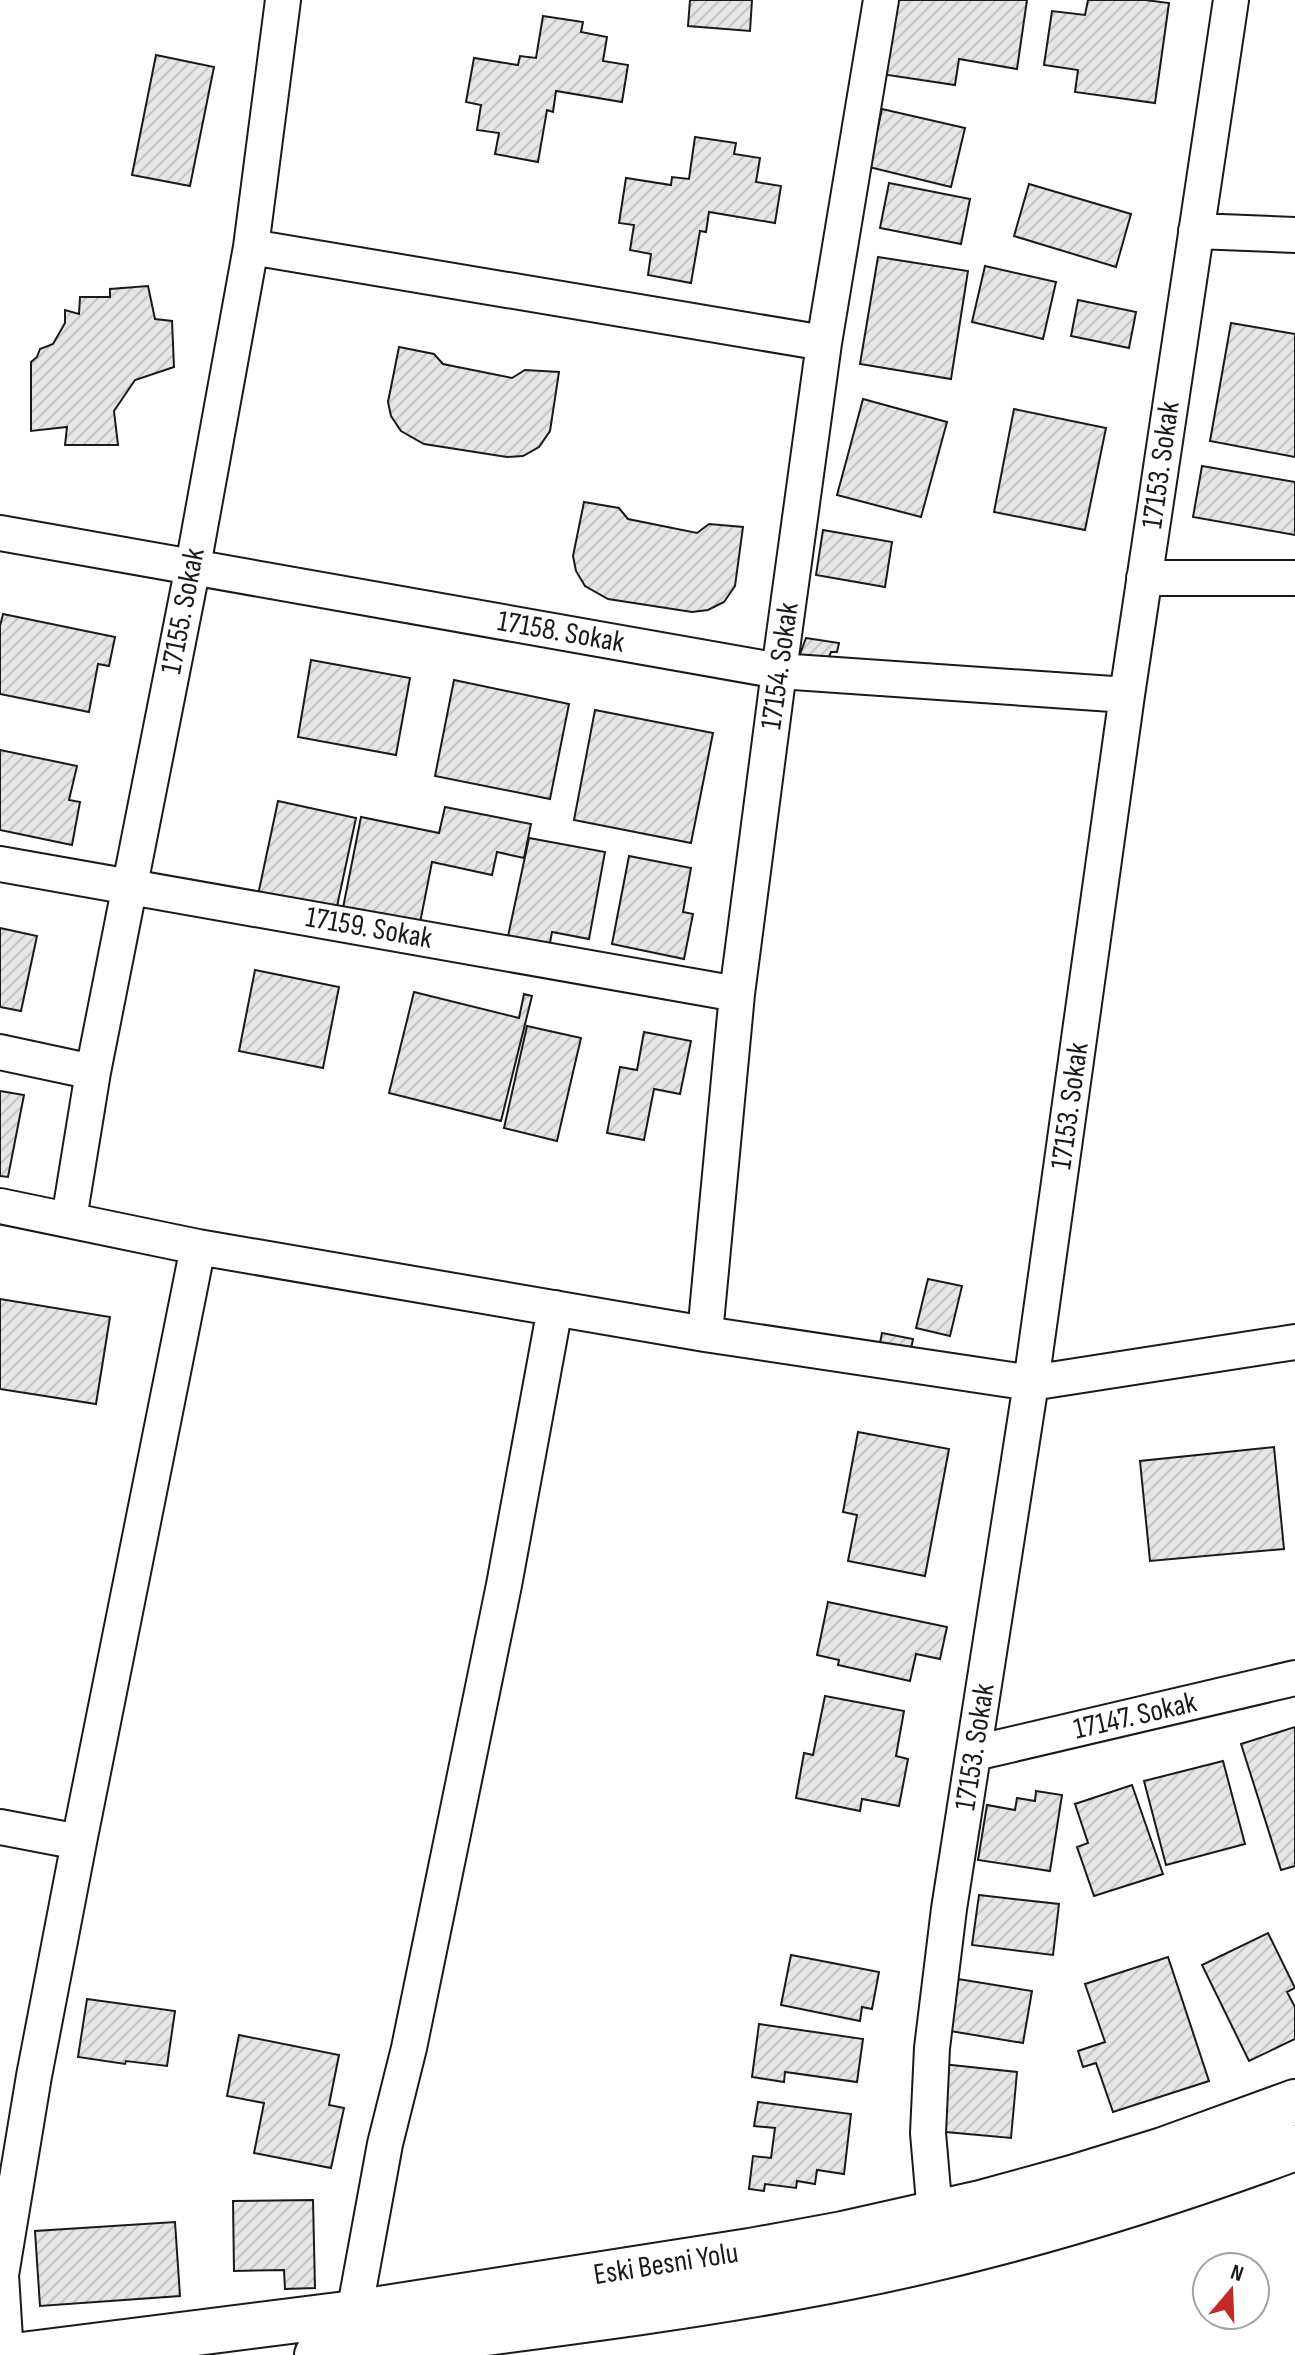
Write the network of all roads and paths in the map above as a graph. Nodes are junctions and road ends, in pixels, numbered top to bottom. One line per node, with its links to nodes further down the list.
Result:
1 (283, 0): 6 (street, 17155. Sokak)
2 (881, 0): 7 (street, 17154. Sokak)
3 (1231, 0): 4 (street, 17153. Sokak)
4 (1196, 231): 5 (street); 10 (street, 17153. Sokak)
5 (1295, 235)
6 (251, 247): 7 (street); 9 (street, 17155. Sokak)
7 (824, 343): 12 (street, 17154. Sokak)
8 (0, 533): 9 (street, 17158. Sokak)
9 (193, 566): 12 (street, 17158. Sokak); 15 (street, 17155. Sokak)
10 (1144, 578): 11 (street); 13 (street, 17153. Sokak)
11 (1295, 578)
12 (779, 671): 13 (street, 17158. Sokak); 16 (street, 17154. Sokak)
13 (1127, 695): 25 (street, 17153. Sokak)
14 (0, 864): 15 (street, 17159. Sokak)
15 (129, 886): 16 (street, 17159. Sokak); 18 (street, 17155. Sokak)
16 (737, 994): 23 (street, 17154. Sokak)
17 (0, 1052): 18 (street)
18 (93, 1072): 20 (street, 17155. Sokak)
19 (0, 1206): 20 (street)
20 (69, 1219): 21 (street)
21 (198, 1247): 22 (street); 29 (street)
22 (555, 1308): 23 (street); 33 (street)
23 (705, 1334): 25 (street)
24 (1295, 1342): 25 (street)
25 (1031, 1383): 27 (street, 17153. Sokak)
26 (1295, 1678): 27 (street, 17147. Sokak)
27 (975, 1753): 32 (street, 17153. Sokak)
28 (0, 1827): 29 (street)
29 (79, 1842): 34 (street)
30 (1295, 2102): 32 (main road, Eski Besni Yolu)
31 (1295, 2148): 36 (main road, Eski Besni Yolu)
32 (935, 2214): 33 (main road, Eski Besni Yolu)
33 (354, 2313): 35 (main road, Eski Besni Yolu)
34 (6, 2355)
35 (22, 2355)
36 (317, 2355)

